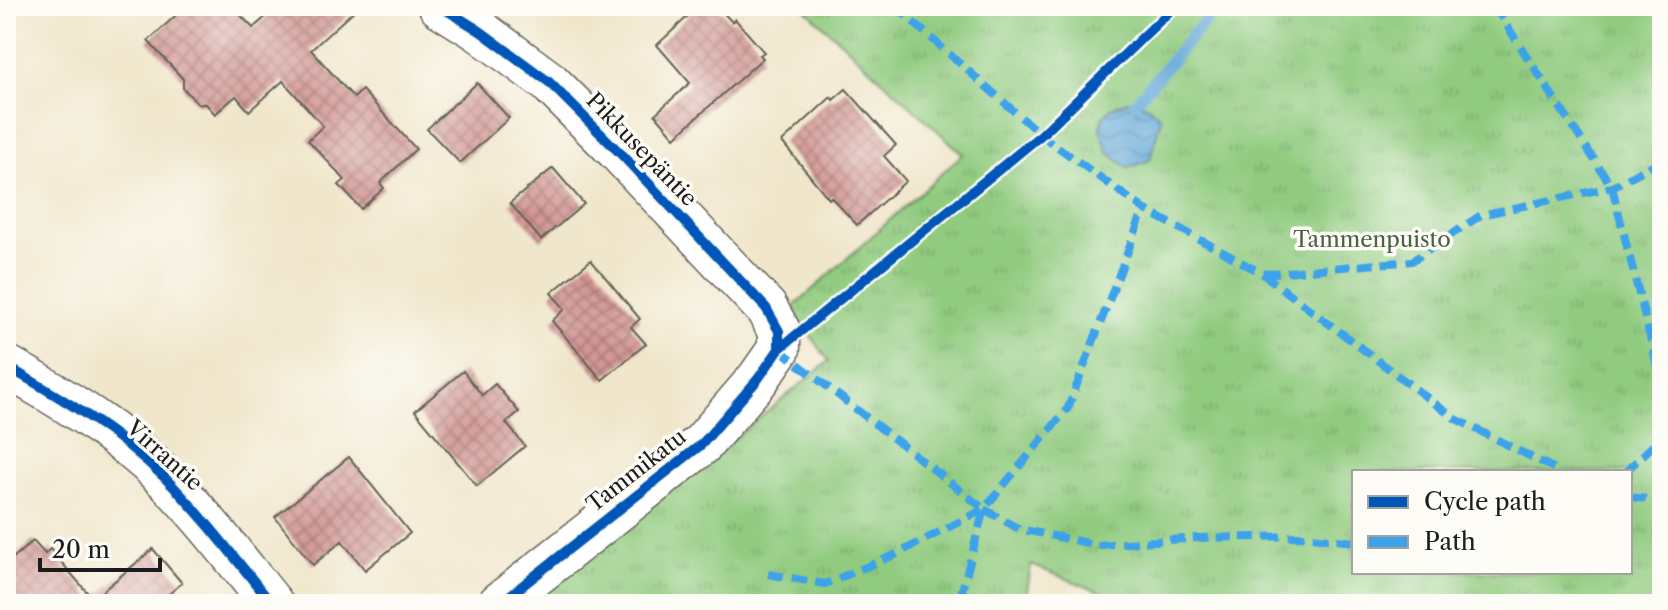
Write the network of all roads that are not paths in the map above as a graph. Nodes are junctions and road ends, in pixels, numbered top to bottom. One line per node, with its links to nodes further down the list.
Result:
1 (440, 6): 2 (street, Pikkusepäntie)
2 (779, 349): 5 (street, Tammikatu)
3 (6, 366): 4 (street, Virrantie)
4 (272, 604)
5 (499, 604)

